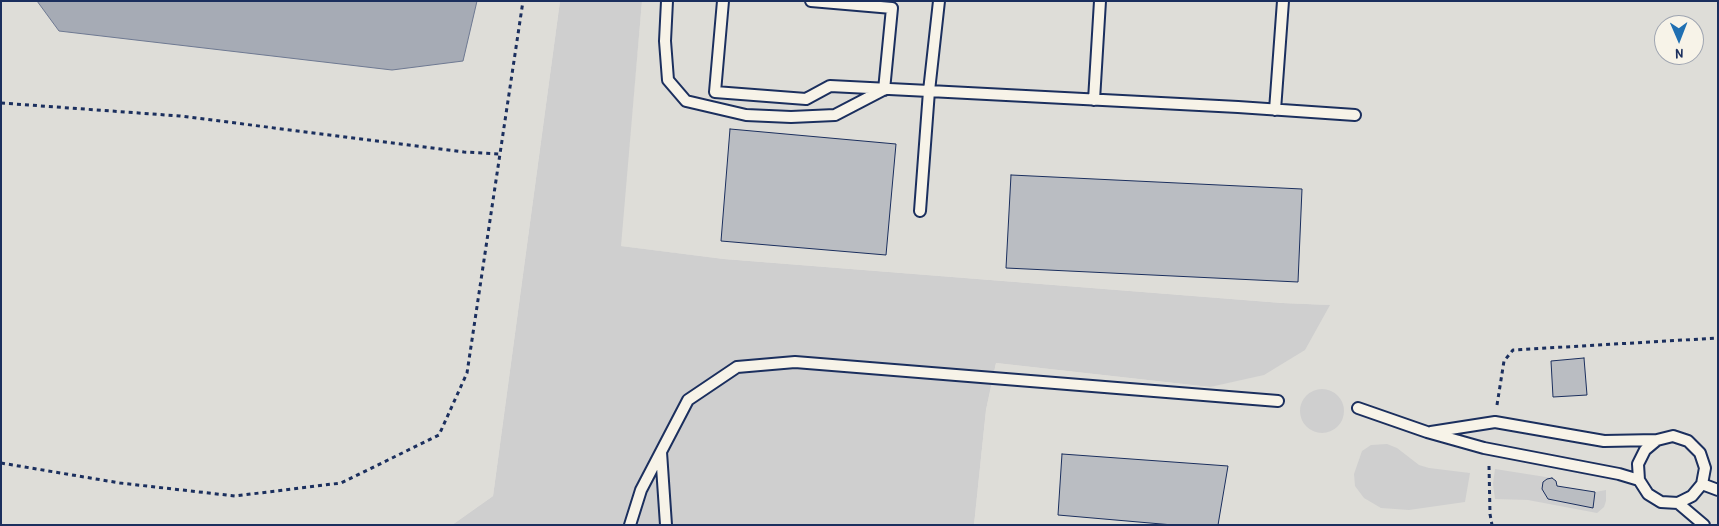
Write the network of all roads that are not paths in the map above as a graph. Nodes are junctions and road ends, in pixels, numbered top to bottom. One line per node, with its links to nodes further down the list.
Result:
1 (667, 1): 7 (lane)
2 (723, 1): 7 (lane)
3 (811, 1): 7 (lane)
4 (939, 1): 8 (lane)
5 (1100, 1): 9 (lane)
6 (1283, 1): 10 (lane)
7 (884, 90): 8 (lane)
8 (929, 91): 9 (lane); 12 (lane)
9 (1094, 100): 10 (lane)
10 (1274, 110): 11 (lane)
11 (1355, 115)
12 (920, 210)
13 (1278, 400): 17 (lane)
14 (1358, 408): 15 (lane)
15 (1428, 432): 16 (lane); 18 (lane)
16 (1657, 440): 18 (lane); 19 (lane)
17 (661, 452): 22 (lane); 23 (lane)
18 (1639, 480): 21 (lane)
19 (1702, 484): 20 (lane); 21 (lane)
20 (1718, 490)
21 (1678, 503): 24 (lane)
22 (630, 525)
23 (666, 525)
24 (1704, 525)

